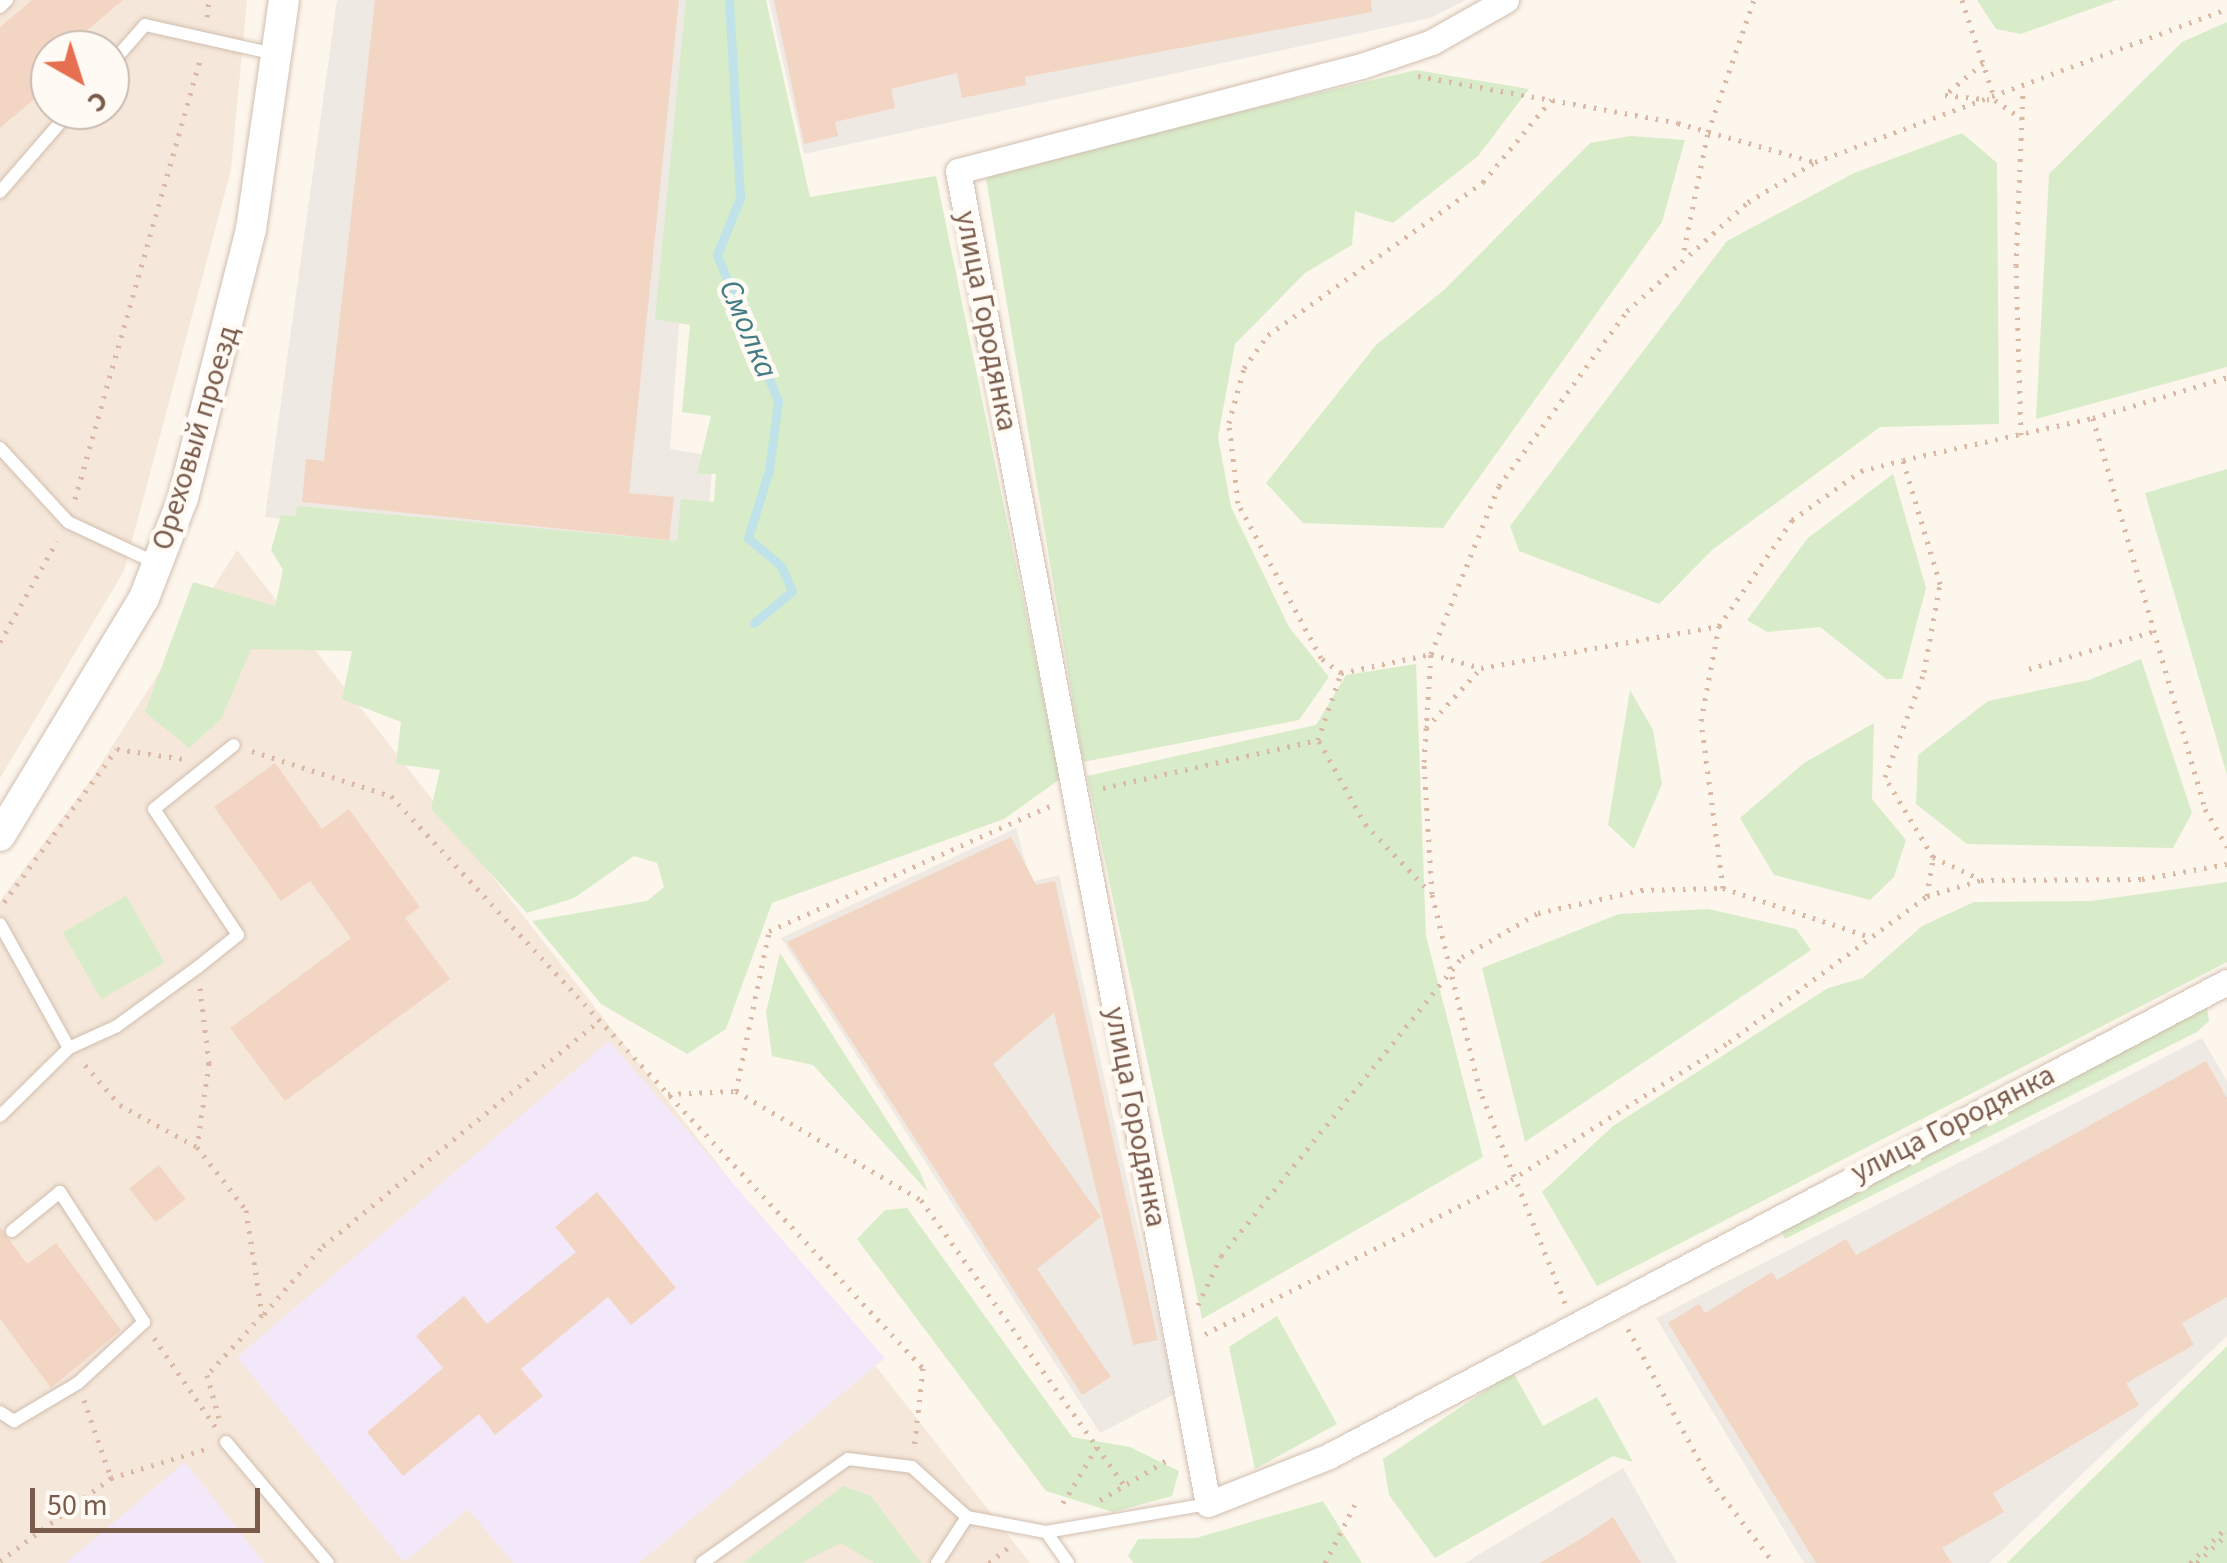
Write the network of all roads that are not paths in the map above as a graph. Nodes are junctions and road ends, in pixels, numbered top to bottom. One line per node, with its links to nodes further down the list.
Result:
1 (7, 0): 4 (lane)
2 (284, 0): 6 (street, Ореховый проезд)
3 (1506, 0): 20 (street, улица Городянка)
4 (0, 6)
5 (130, 42): 6 (lane)
6 (278, 54): 10 (street, Ореховый проезд)
7 (54, 130): 8 (lane)
8 (0, 192)
9 (0, 448): 10 (lane)
10 (158, 564): 12 (street, Ореховый проезд)
11 (234, 745): 15 (lane)
12 (0, 836)
13 (0, 924): 15 (lane)
14 (2227, 982): 20 (street, улица Городянка)
15 (70, 1048): 16 (lane)
16 (0, 1116)
17 (12, 1231): 18 (lane)
18 (0, 1412)
19 (226, 1442): 23 (lane)
20 (1208, 1504): 22 (lane)
21 (967, 1516): 22 (lane); 24 (lane); 25 (lane)
22 (1046, 1532): 26 (lane)
23 (328, 1563)
24 (702, 1563)
25 (938, 1563)
26 (1068, 1563)

